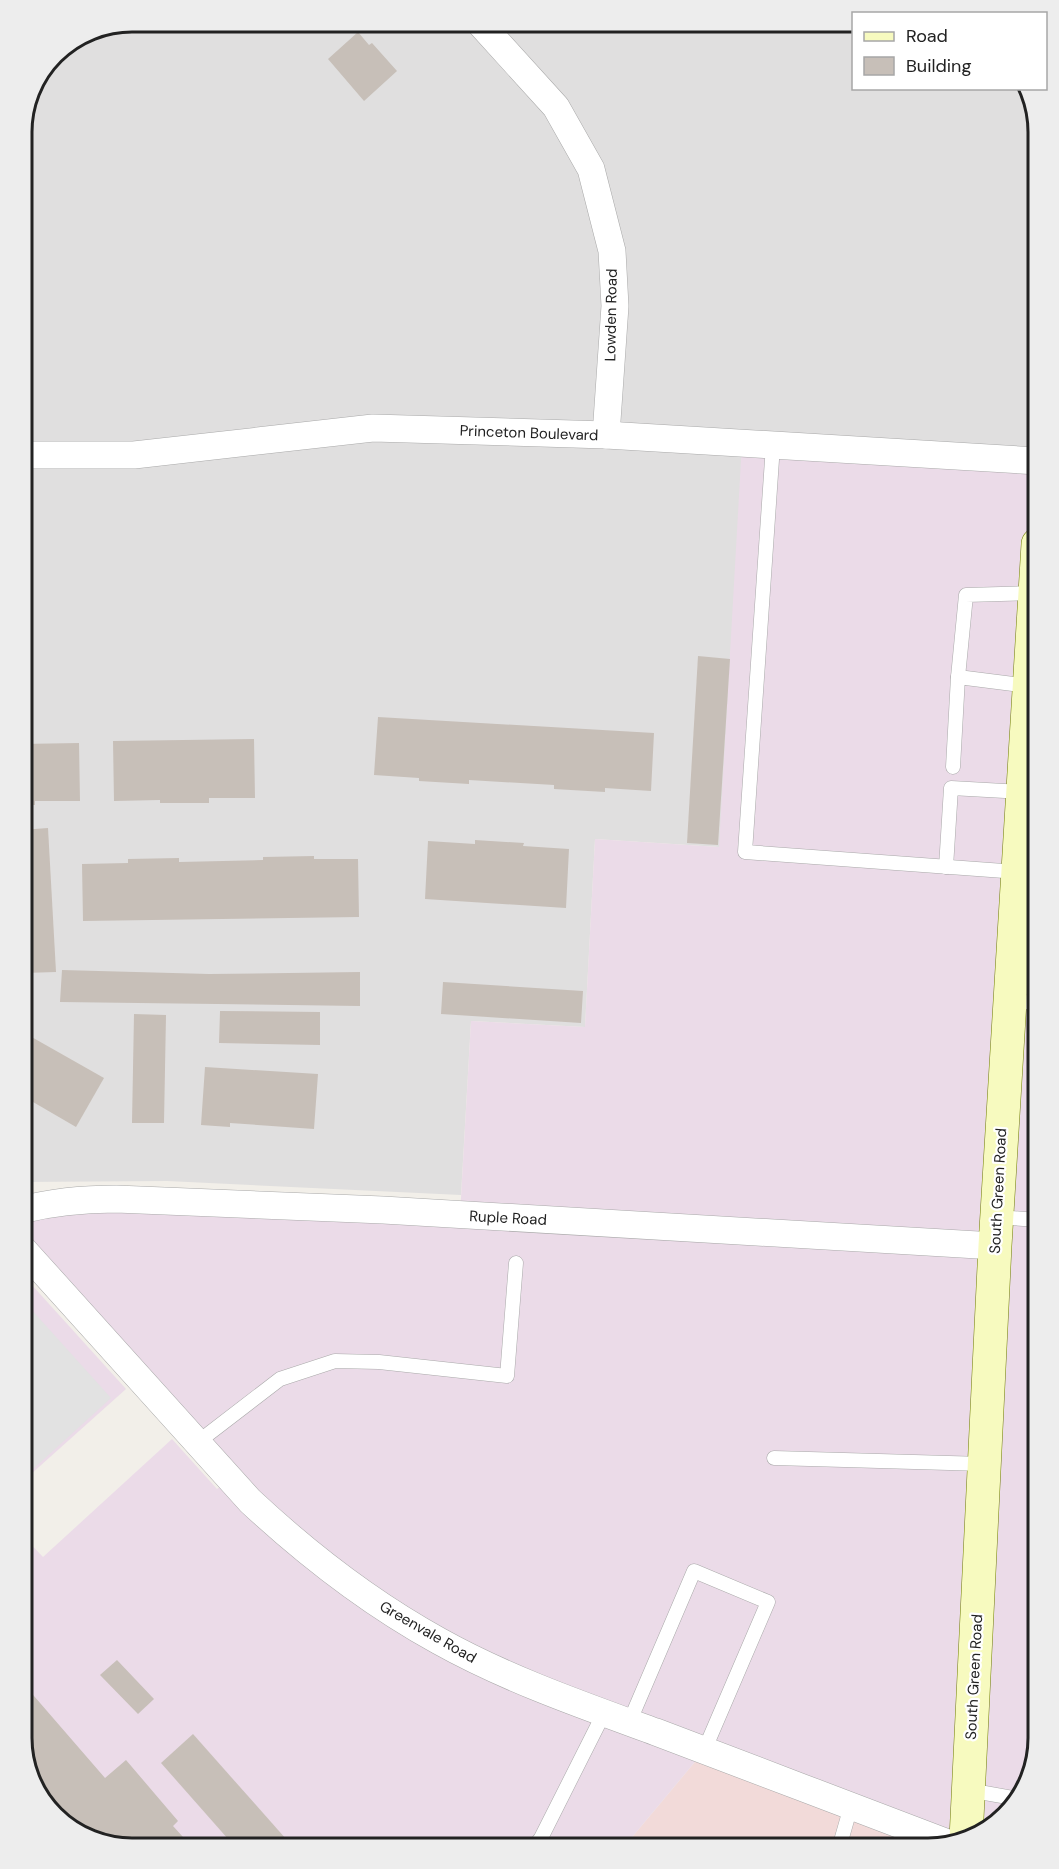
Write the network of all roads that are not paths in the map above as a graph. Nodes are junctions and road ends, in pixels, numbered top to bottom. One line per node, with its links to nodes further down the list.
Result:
1 (488, 32): 2 (street, Lowden Road)
2 (606, 435): 3 (street, Princeton Boulevard); 4 (street, Princeton Boulevard)
3 (773, 445): 5 (street, Princeton Boulevard); 11 (lane)
4 (32, 455)
5 (1028, 460)
6 (1028, 593): 7 (lane)
7 (958, 677): 8 (lane); 9 (lane)
8 (1028, 686)
9 (952, 766)
10 (1028, 804): 11 (lane); 12 (main road, South Green Road)
11 (946, 867): 12 (lane)
12 (1018, 872): 13 (main road, South Green Road)
13 (1024, 1002): 16 (main road, South Green Road)
14 (32, 1208): 16 (street, Ruple Road)
15 (1028, 1223): 16 (lane)
16 (996, 1231): 21 (main road, South Green Road)
17 (32, 1259): 19 (street, Greenvale Road)
18 (516, 1263): 19 (lane)
19 (198, 1442): 22 (street, Greenvale Road)
20 (774, 1458): 21 (lane)
21 (984, 1464): 25 (main road, South Green Road)
22 (604, 1713): 23 (street, Greenvale Road); 29 (lane)
23 (629, 1723): 24 (street, Greenvale Road); 24 (lane)
24 (704, 1750): 27 (street, Greenvale Road)
25 (968, 1790): 26 (lane); 28 (main road, South Green Road)
26 (1008, 1797)
27 (851, 1806): 30 (lane); 31 (street, Greenvale Road)
28 (966, 1829)
29 (541, 1838)
30 (842, 1838)
31 (934, 1838)

